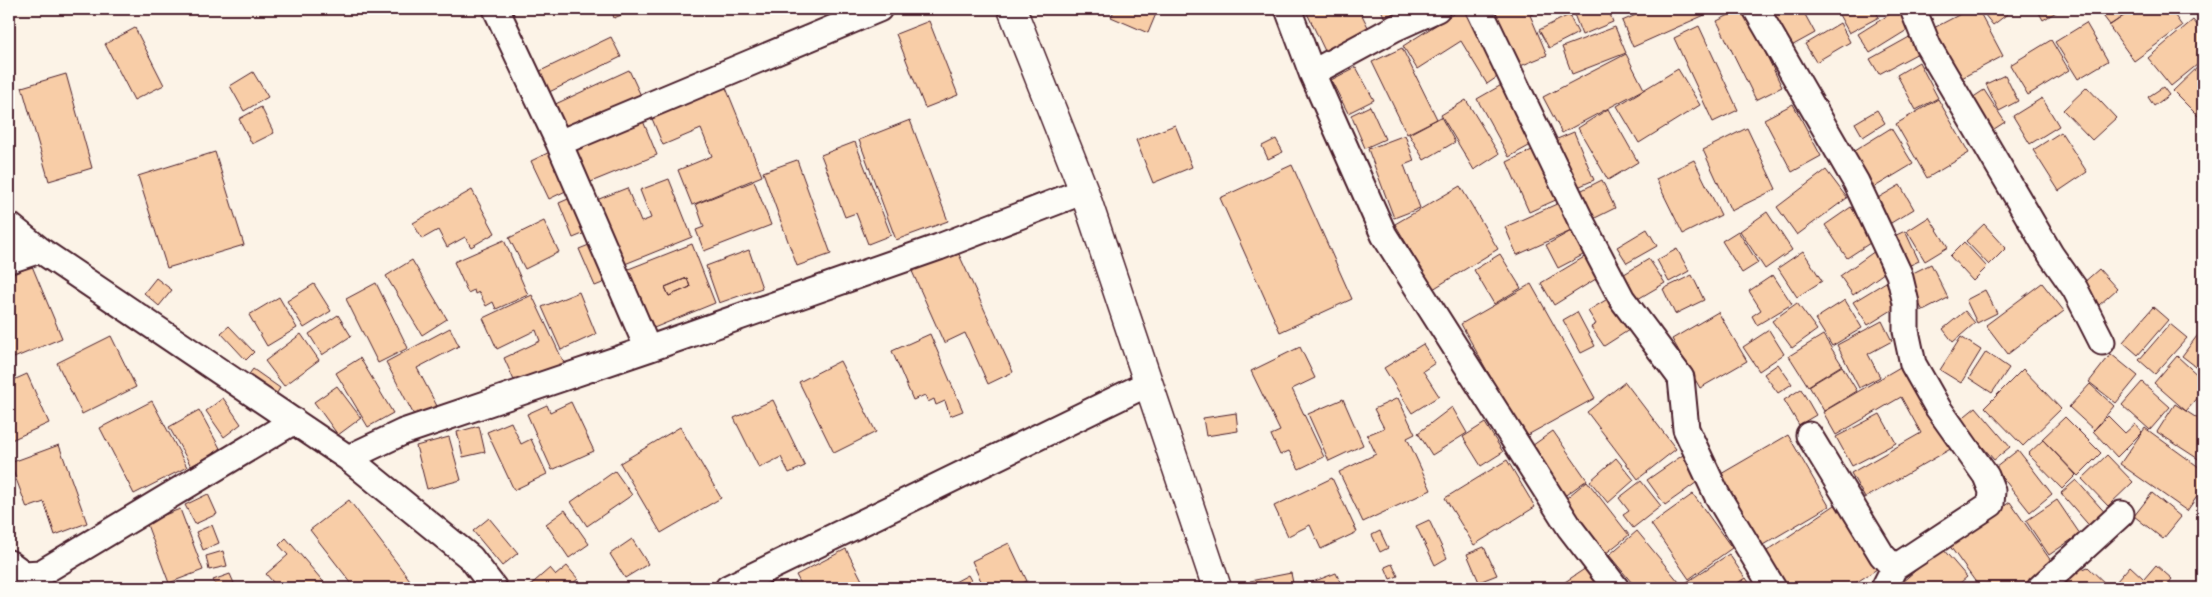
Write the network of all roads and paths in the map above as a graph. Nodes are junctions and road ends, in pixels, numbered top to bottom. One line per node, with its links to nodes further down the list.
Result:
1 (496, 9): 10 (street)
2 (879, 9): 10 (street)
3 (1012, 9): 11 (street)
4 (1288, 9): 9 (street)
5 (1437, 9): 9 (street)
6 (1479, 9): 28 (street)
7 (1756, 9): 23 (street)
8 (1913, 9): 15 (street)
9 (1312, 73): 27 (street)
10 (559, 143): 16 (street)
11 (1084, 191): 16 (street); 17 (street)
12 (9, 226): 13 (street)
13 (40, 250): 14 (street); 18 (street)
14 (9, 260)
15 (2102, 342)
16 (648, 349): 20 (street)
17 (1149, 383): 25 (street); 26 (street)
18 (294, 421): 20 (street); 22 (street)
19 (1809, 435): 23 (street)
20 (348, 458): 24 (street)
21 (2121, 514): 29 (street)
22 (9, 563)
23 (1889, 578)
24 (494, 588)
25 (728, 588)
26 (1217, 588)
27 (1616, 588)
28 (1773, 588)
29 (2040, 588)

